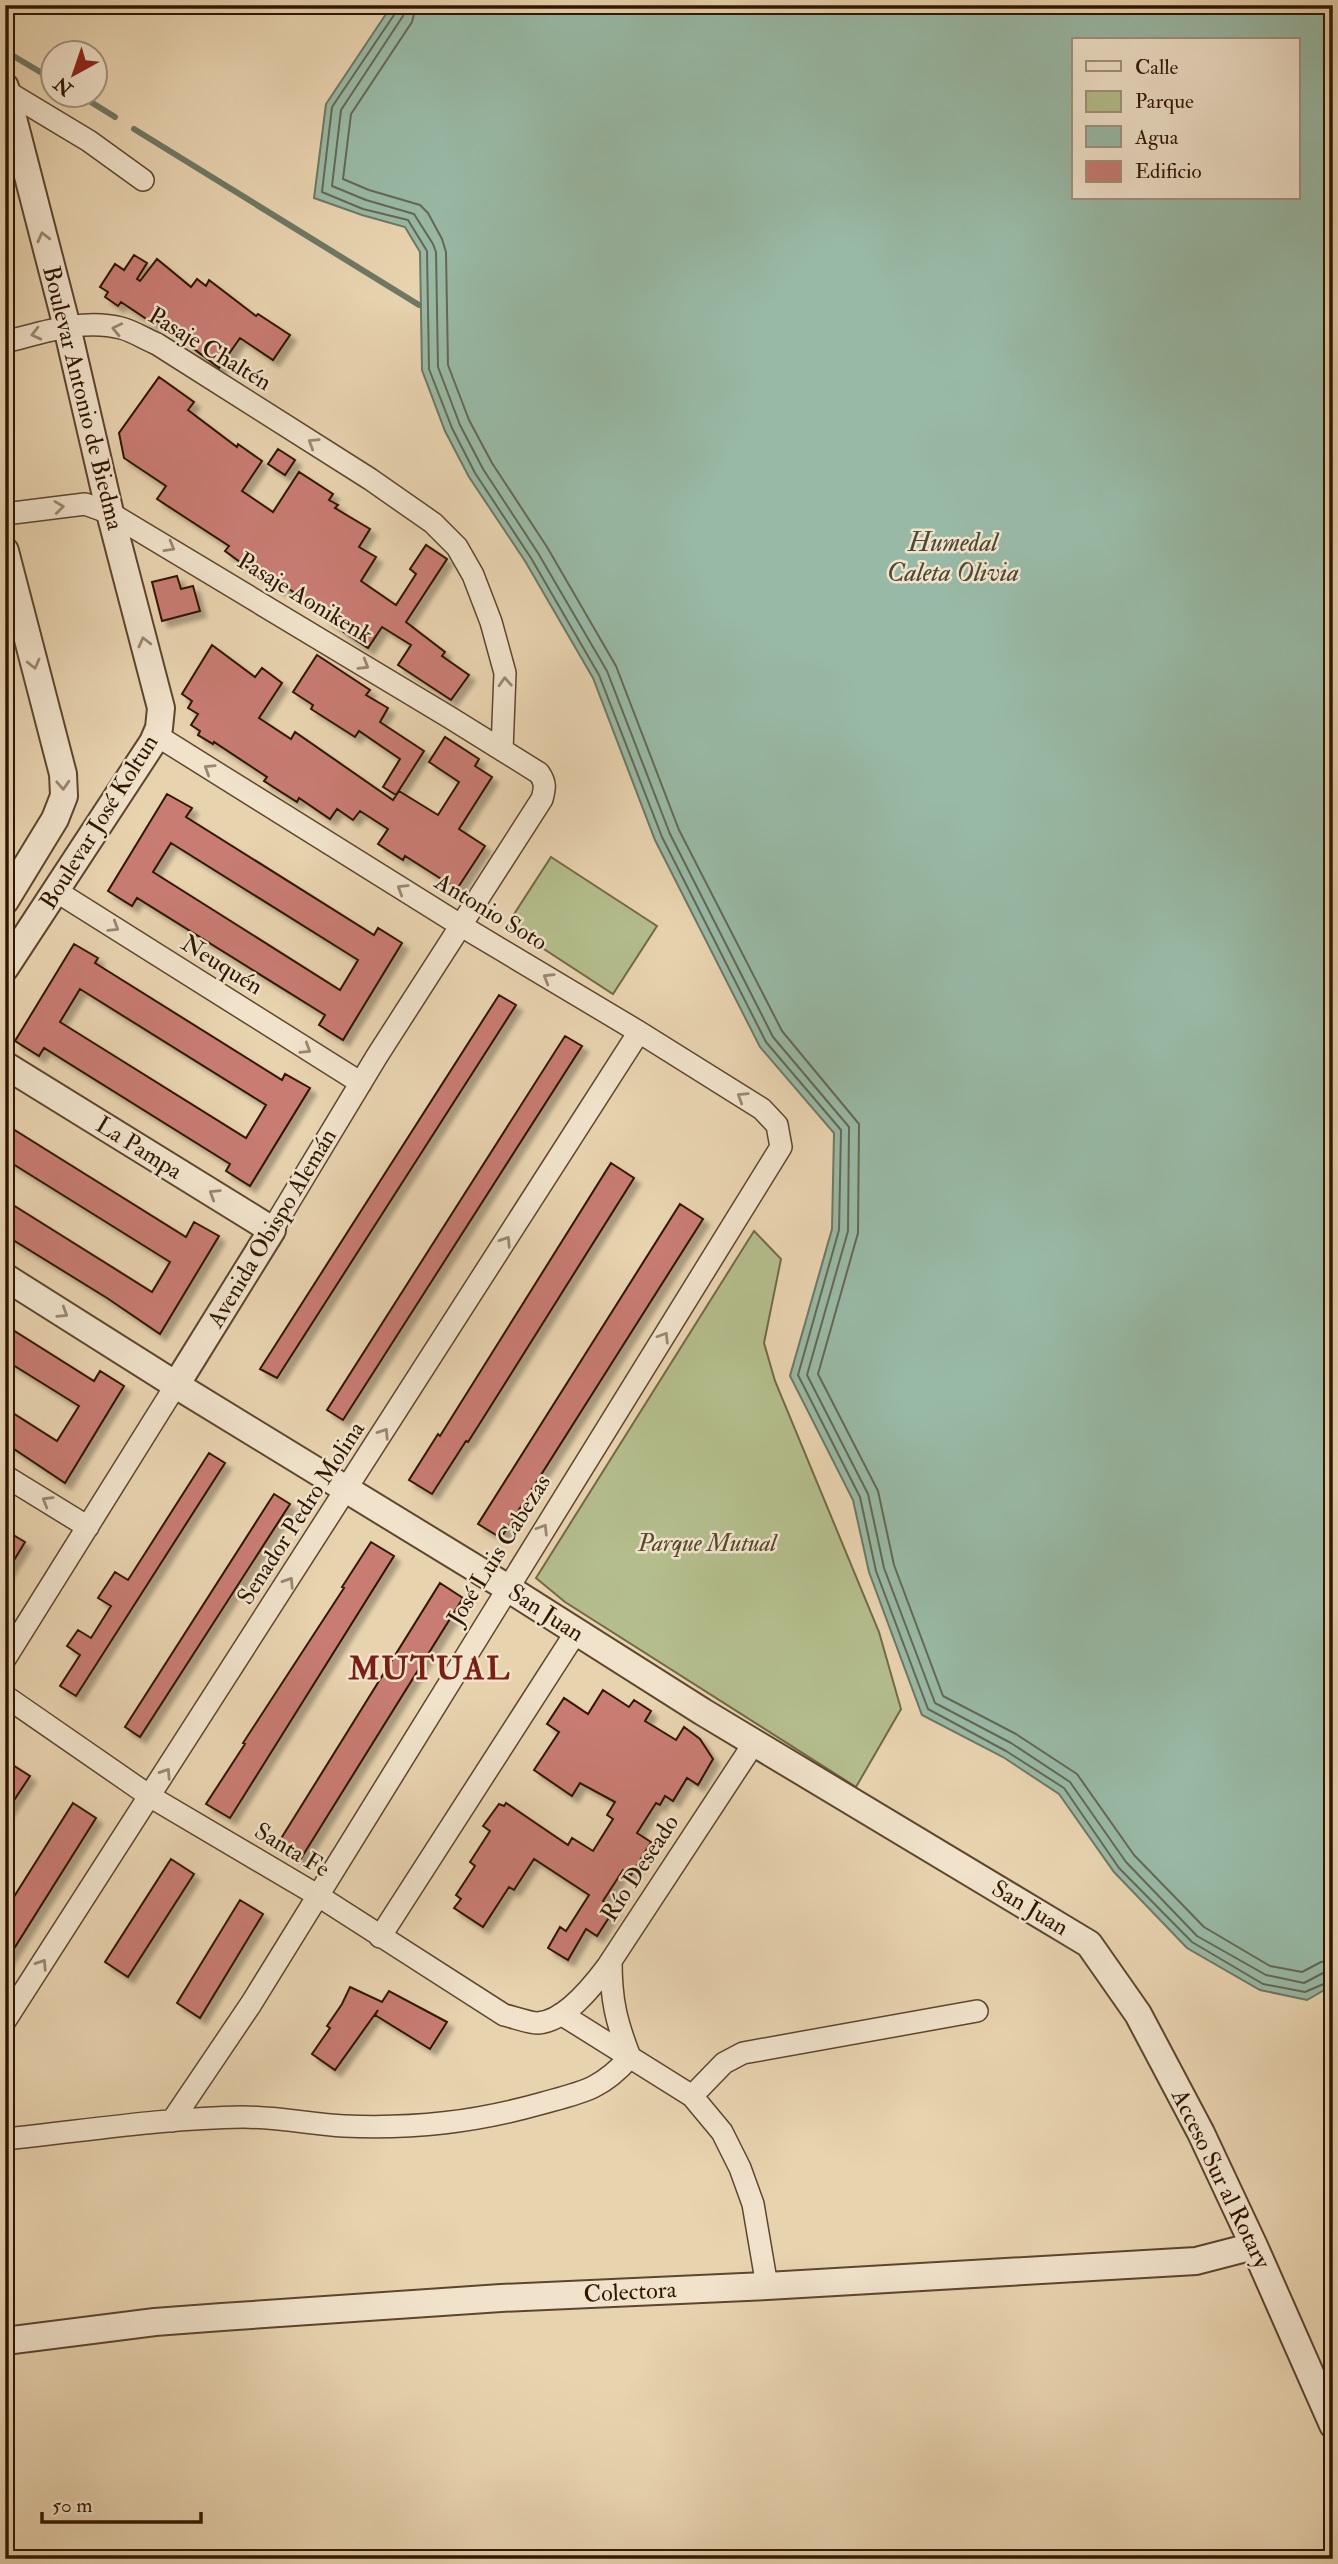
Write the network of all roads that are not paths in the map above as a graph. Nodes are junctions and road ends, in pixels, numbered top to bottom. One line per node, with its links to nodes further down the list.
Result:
1 (6, 89): 2 (street); 3 (street, Boulevar Antonio de Biedma, one-way to 1)
2 (143, 180)
3 (67, 327): 4 (street, Pasaje Chaltén, one-way to 4); 5 (street, Boulevar Antonio de Biedma); 10 (street, Pasaje Chaltén, one-way to 3)
4 (5, 342)
5 (110, 513): 6 (street, Pasaje Aonikenk, one-way to 5); 8 (street, Boulevar Antonio de Biedma, one-way to 5); 10 (street, Pasaje Aonikenk, one-way to 10)
6 (5, 514)
7 (5, 551): 13 (street, Boulevar José Koltun, one-way to 13)
8 (161, 708): 9 (street, Boulevar José Koltun)
9 (156, 735): 12 (street, Boulevar José Koltun); 14 (street, Antonio Soto, one-way to 9)
10 (502, 750): 11 (street, Pasaje Aonikenk)
11 (542, 799): 14 (street, Avenida Obispo Alemán)
12 (56, 891): 15 (street, Boulevar José Koltun); 18 (street, Neuquén, one-way to 18)
13 (5, 901)
14 (460, 925): 16 (street, Antonio Soto, one-way to 14); 18 (street, Avenida Obispo Alemán)
15 (5, 968)
16 (639, 1032): 19 (street, Antonio Soto, one-way to 16); 24 (street, Senador Pedro Molina, one-way to 16)
17 (5, 1065): 20 (street, La Pampa, one-way to 17)
18 (361, 1083): 20 (street, Avenida Obispo Alemán)
19 (781, 1147): 26 (street, José Luis Cabezas, one-way to 19)
20 (272, 1230): 22 (street, Avenida Obispo Alemán)
21 (5, 1277): 22 (street, San Juan, one-way to 22)
22 (176, 1385): 24 (street, San Juan); 25 (street, Avenida Obispo Alemán)
23 (5, 1476): 25 (street, one-way to 23)
24 (347, 1491): 26 (street, San Juan); 31 (street, Senador Pedro Molina, one-way to 24)
25 (88, 1527): 28 (street, Avenida Obispo Alemán)
26 (506, 1587): 27 (street, San Juan); 32 (street, José Luis Cabezas)
27 (576, 1632): 30 (street, San Juan); 33 (street)
28 (5, 1659)
29 (5, 1696): 31 (street, Santa Fe)
30 (754, 1743): 34 (street, San Juan); 35 (street, Río Deseado)
31 (151, 1797): 32 (street, Santa Fe); 38 (street, Senador Pedro Molina, one-way to 31)
32 (317, 1895): 33 (street, Santa Fe); 41 (street, José Luis Cabezas)
33 (380, 1937): 37 (street, Santa Fe)
34 (1089, 1944): 43 (street, Acceso Sur al Rotary)
35 (611, 1961): 37 (street, Río Deseado); 39 (street)
36 (977, 2011): 40 (street)
37 (561, 2014): 39 (street)
38 (5, 2021)
39 (630, 2057): 40 (street); 41 (street)
40 (692, 2096): 44 (street)
41 (172, 2121): 42 (street)
42 (5, 2139)
43 (1254, 2246): 44 (street, Colectora); 46 (street, Acceso Sur al Rotary)
44 (767, 2286): 45 (street, Colectora)
45 (5, 2341)
46 (1333, 2425)

